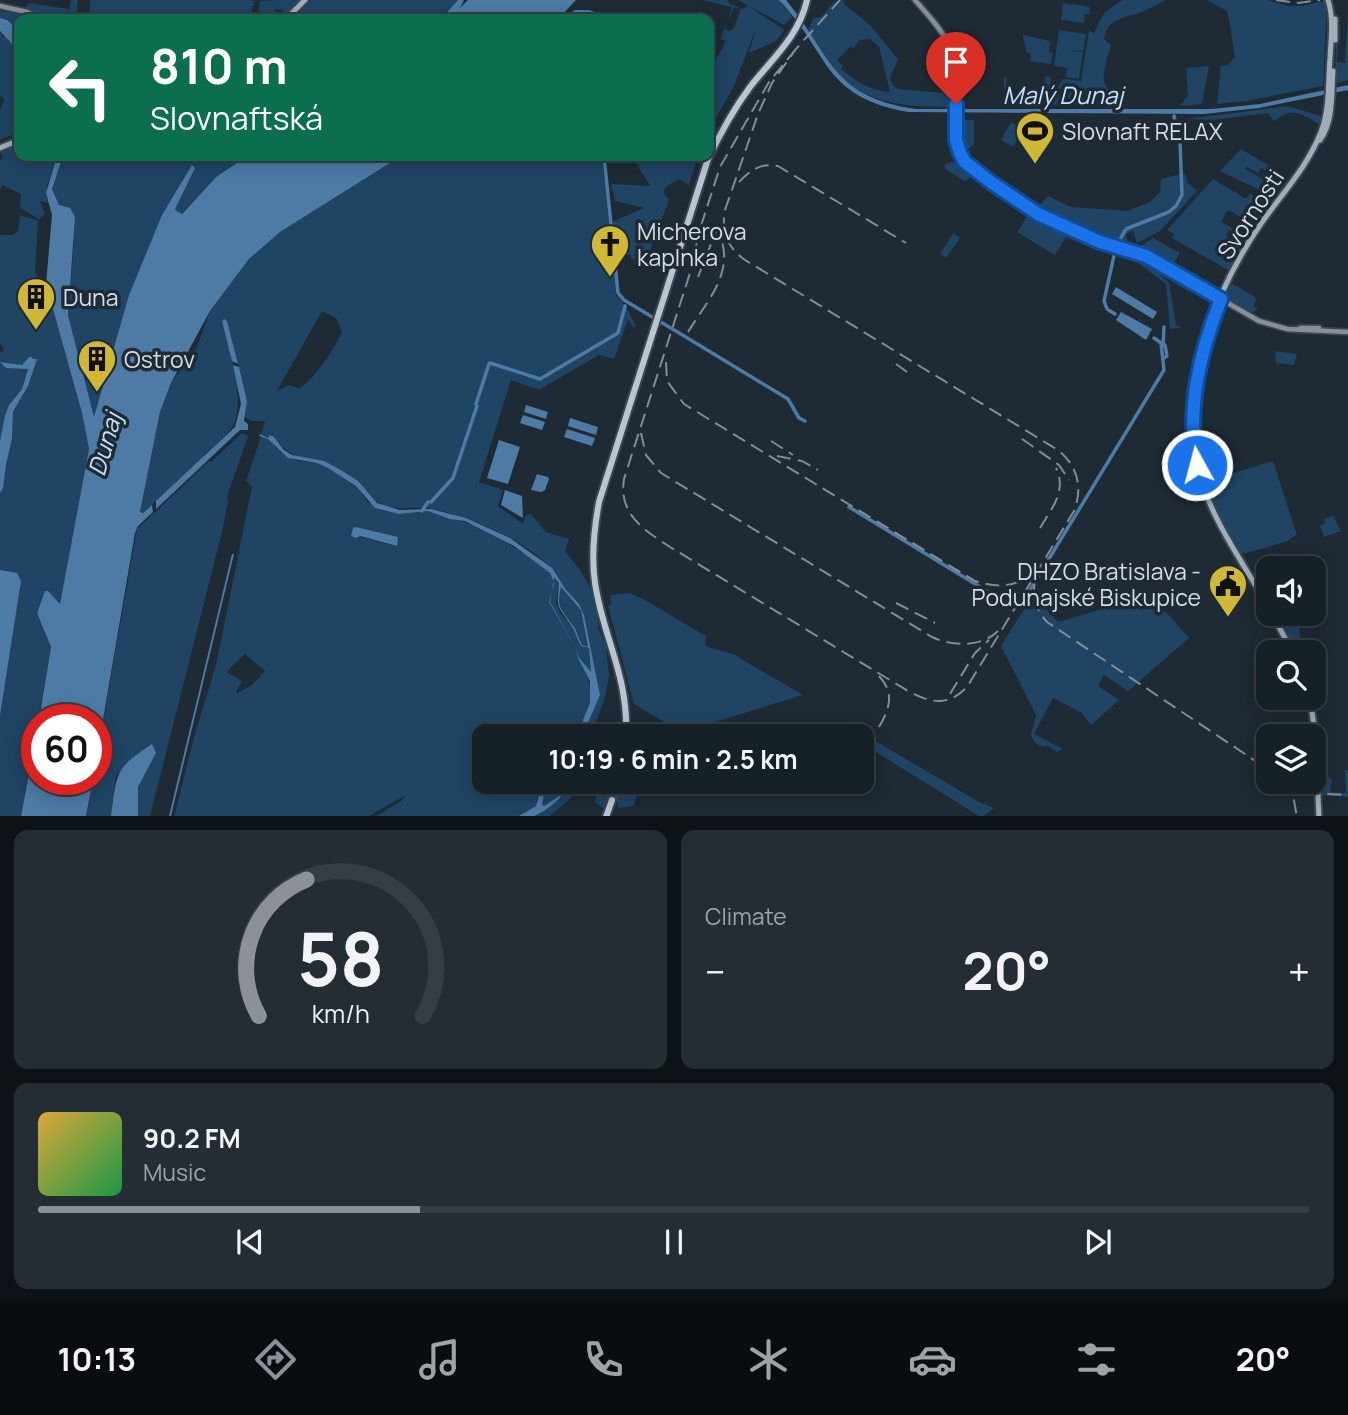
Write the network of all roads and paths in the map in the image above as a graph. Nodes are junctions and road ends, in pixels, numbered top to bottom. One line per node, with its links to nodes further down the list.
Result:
1 (307, 0): 7 (main road); 8 (main road)
2 (915, 0): 13 (main road)
3 (1330, 0): 9 (main road)
4 (808, 2): 10 (highway)
5 (0, 8): 6 (main road)
6 (28, 14)
7 (292, 14)
8 (295, 14)
9 (1329, 96): 11 (main road, Svornosti); 11 (main road, Svornosti)
10 (714, 148)
11 (1314, 151): 13 (main road, Svornosti)
12 (709, 161): 17 (highway)
13 (1222, 299): 14 (main road); 15 (main road, Svornosti)
14 (1348, 330)
15 (1256, 586)
16 (1312, 710): 20 (main road)
17 (626, 724)
18 (614, 801): 19 (highway)
19 (607, 816)
20 (1319, 816)

